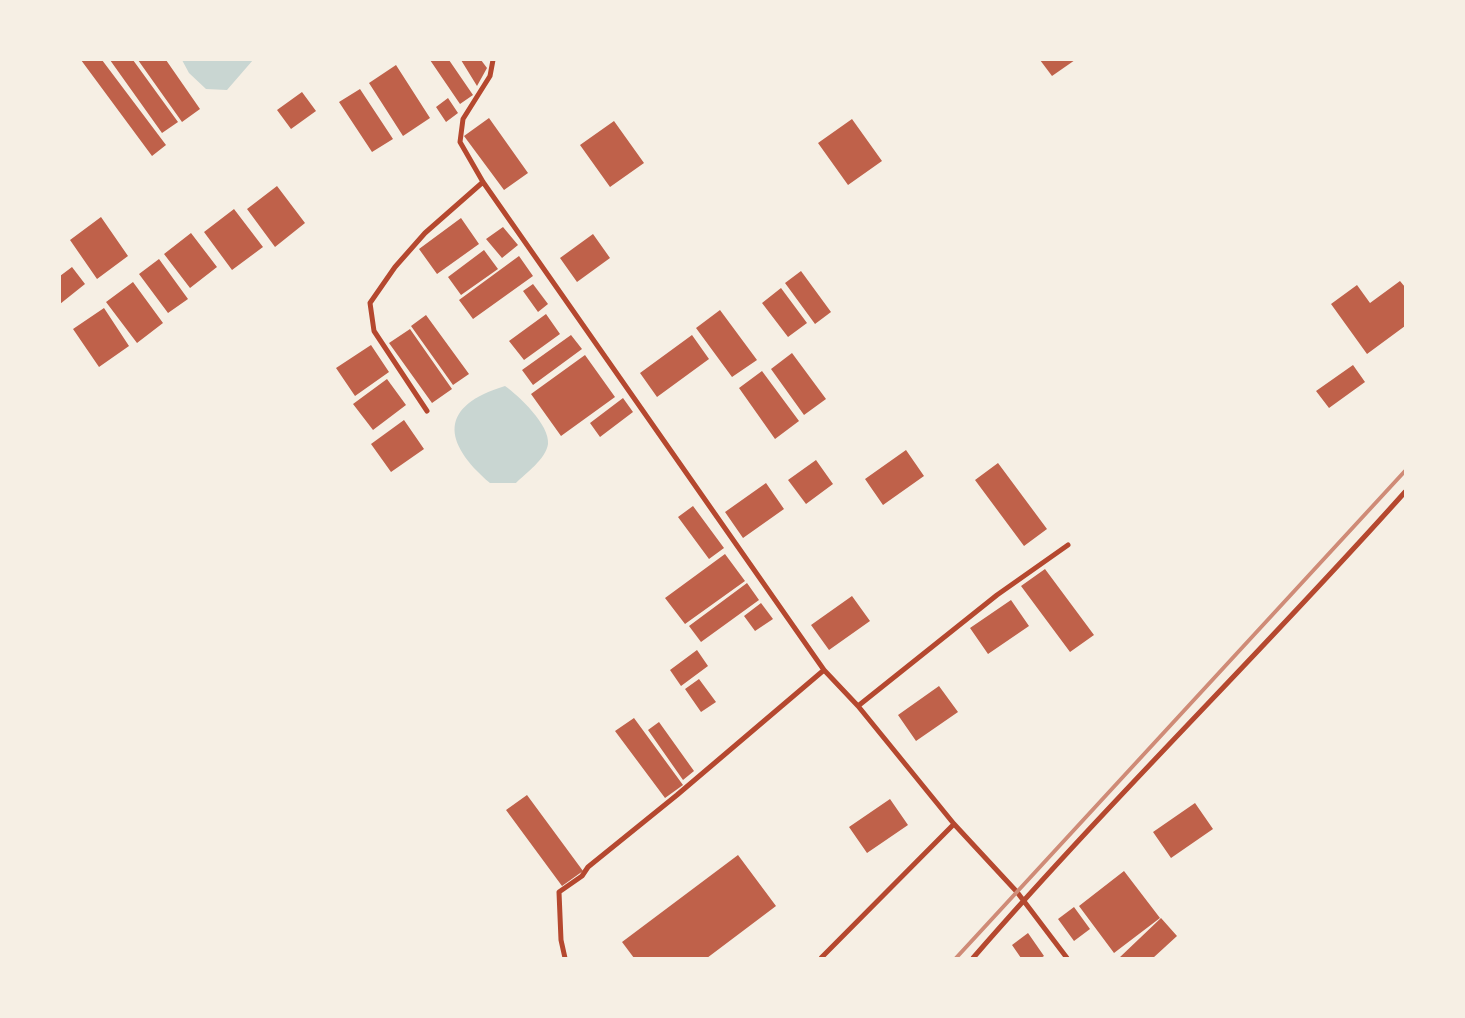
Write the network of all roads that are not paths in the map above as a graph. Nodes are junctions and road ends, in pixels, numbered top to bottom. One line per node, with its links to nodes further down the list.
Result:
1 (492, 60): 2 (street)
2 (483, 182): 3 (street); 6 (street)
3 (427, 411)
4 (1405, 492): 9 (street)
5 (1068, 545): 7 (street)
6 (824, 670): 7 (street); 10 (street)
7 (858, 706): 8 (street)
8 (954, 824): 9 (street); 11 (street)
9 (1024, 901): 12 (street); 13 (street)
10 (565, 958)
11 (821, 958)
12 (973, 958)
13 (1067, 958)

